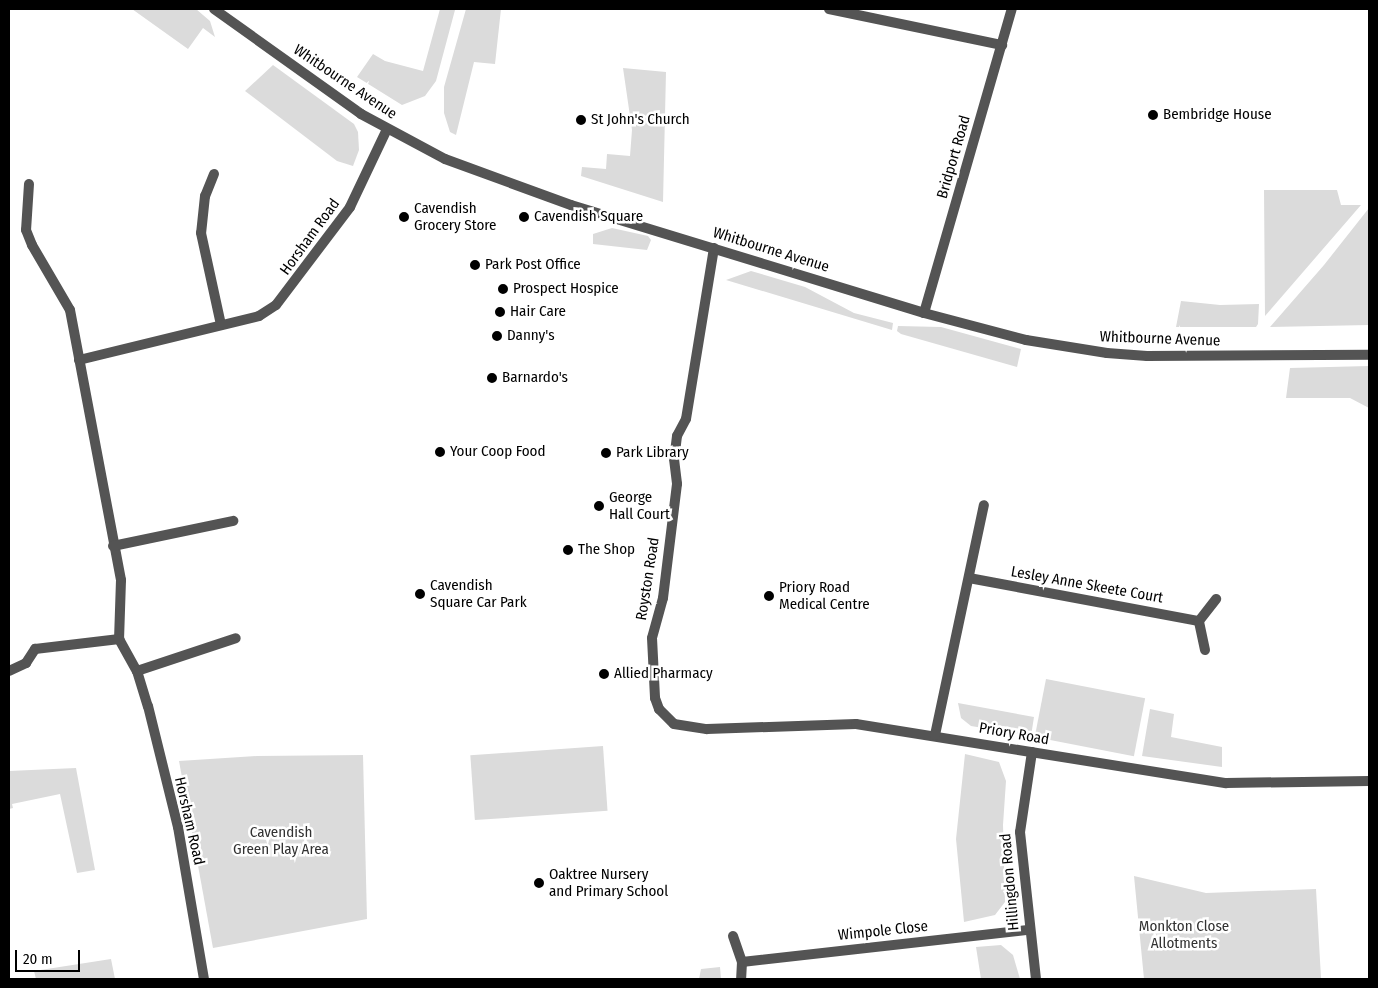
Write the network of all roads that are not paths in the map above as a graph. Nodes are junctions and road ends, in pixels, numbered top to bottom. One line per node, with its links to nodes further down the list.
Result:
1 (214, 9): 5 (street, Whitbourne Avenue)
2 (830, 9): 4 (street)
3 (1012, 9): 4 (street, Bridport Road)
4 (1002, 45): 9 (street, Bridport Road)
5 (387, 129): 8 (street, Whitbourne Avenue); 10 (street, Horsham Road)
6 (214, 174): 10 (street)
7 (29, 184): 12 (street, Horsham Road)
8 (714, 248): 9 (street, Whitbourne Avenue); 24 (street, Royston Road)
9 (924, 313): 11 (street, Whitbourne Avenue)
10 (222, 325): 12 (street, Horsham Road)
11 (1369, 355)
12 (79, 360): 15 (street, Horsham Road)
13 (984, 505): 16 (street)
14 (233, 521): 15 (street)
15 (113, 546): 20 (street, Horsham Road)
16 (969, 578): 18 (street, Lesley Anne Skeete Court); 25 (street)
17 (1216, 598): 18 (street)
18 (1199, 621): 21 (street)
19 (236, 638): 23 (street)
20 (120, 639): 22 (street); 23 (street, Horsham Road)
21 (1205, 650)
22 (9, 671)
23 (137, 671): 31 (street, Horsham Road)
24 (659, 709): 25 (street, Priory Road)
25 (935, 736): 26 (street, Priory Road)
26 (1032, 752): 27 (street, Priory Road); 28 (street, Hillingdon Road)
27 (1369, 781)
28 (1028, 930): 30 (street, Wimpole Close); 33 (street, Hillingdon Road)
29 (733, 936): 30 (street)
30 (742, 962): 32 (street)
31 (204, 979)
32 (741, 979)
33 (1036, 979)

